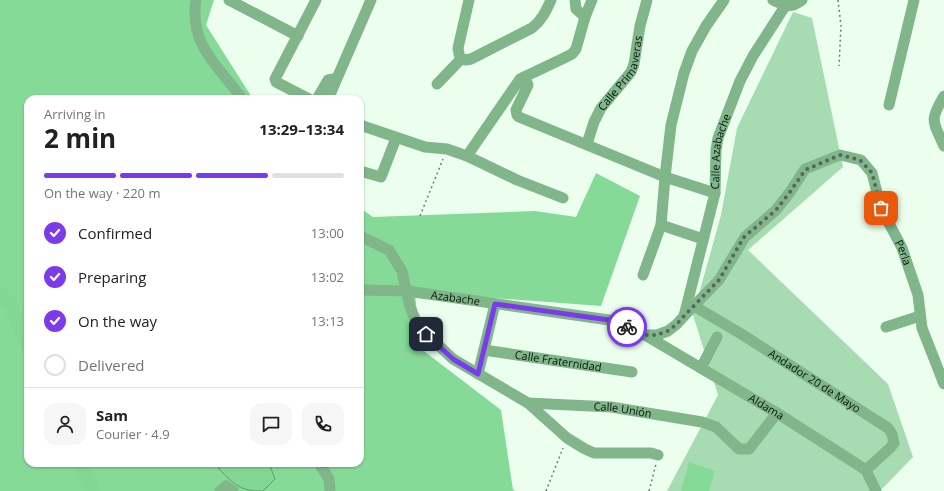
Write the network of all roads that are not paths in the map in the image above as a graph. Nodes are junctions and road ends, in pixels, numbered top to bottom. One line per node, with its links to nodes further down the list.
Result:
1 (196, 0): 21 (street)
2 (229, 0): 16 (street)
3 (316, 0): 16 (street)
4 (371, 0): 19 (street)
5 (470, 0): 17 (street)
6 (551, 0): 17 (street)
7 (575, 0): 15 (street)
8 (592, 0): 15 (street)
9 (647, 0): 30 (street, Calle Primaveras)
10 (724, 0): 34 (street)
11 (773, 0): 14 (street)
12 (802, 0): 14 (street)
13 (914, 0): 26 (street)
14 (786, 3): 35 (street, Calle Azabache)
15 (585, 17): 18 (street)
16 (298, 36): 22 (street)
17 (461, 59): 20 (street)
18 (524, 77): 30 (street); 32 (street)
19 (336, 78): 23 (street); 24 (street)
20 (437, 84)
21 (239, 95)
22 (301, 95)
23 (319, 95)
24 (330, 95)
25 (944, 96): 27 (street)
26 (889, 105)
27 (941, 106): 31 (street)
28 (364, 126): 29 (street)
29 (396, 138): 32 (street); 33 (street)
30 (587, 144): 34 (street)
31 (944, 146)
32 (467, 156): 36 (street)
33 (364, 172)
34 (665, 177): 35 (street); 37 (street)
35 (715, 193): 39 (street, Calle Azabache)
36 (563, 198)
37 (661, 225): 39 (street); 40 (street)
38 (364, 238): 42 (street)
39 (703, 239): 45 (street, Calle Azabache)
40 (643, 275)
41 (364, 290): 42 (street, Azabache)
42 (408, 291): 43 (street, Azabache); 53 (street)
43 (495, 304): 48 (street, Azabache); 50 (street)
44 (694, 306): 45 (street, Perla); 46 (street, Perla); 59 (street, Andador 20 de Mayo)
45 (684, 316): 48 (street)
46 (920, 316): 47 (street); 54 (street, Perla)
47 (886, 327)
48 (644, 335): 51 (street, Aldama)
49 (717, 337): 51 (street)
50 (484, 350): 52 (street, Calle Fraternidad); 53 (street)
51 (700, 368): 56 (street, Aldama)
52 (632, 372)
53 (478, 374): 55 (street)
54 (944, 384)
55 (528, 403): 56 (street, Calle Unión); 57 (street)
56 (776, 413): 59 (street, Aldama)
57 (658, 455)
58 (322, 467): 62 (street)
59 (866, 470): 63 (street)
60 (220, 491): 61 (street)
61 (233, 491)
62 (330, 491)
63 (876, 491)

